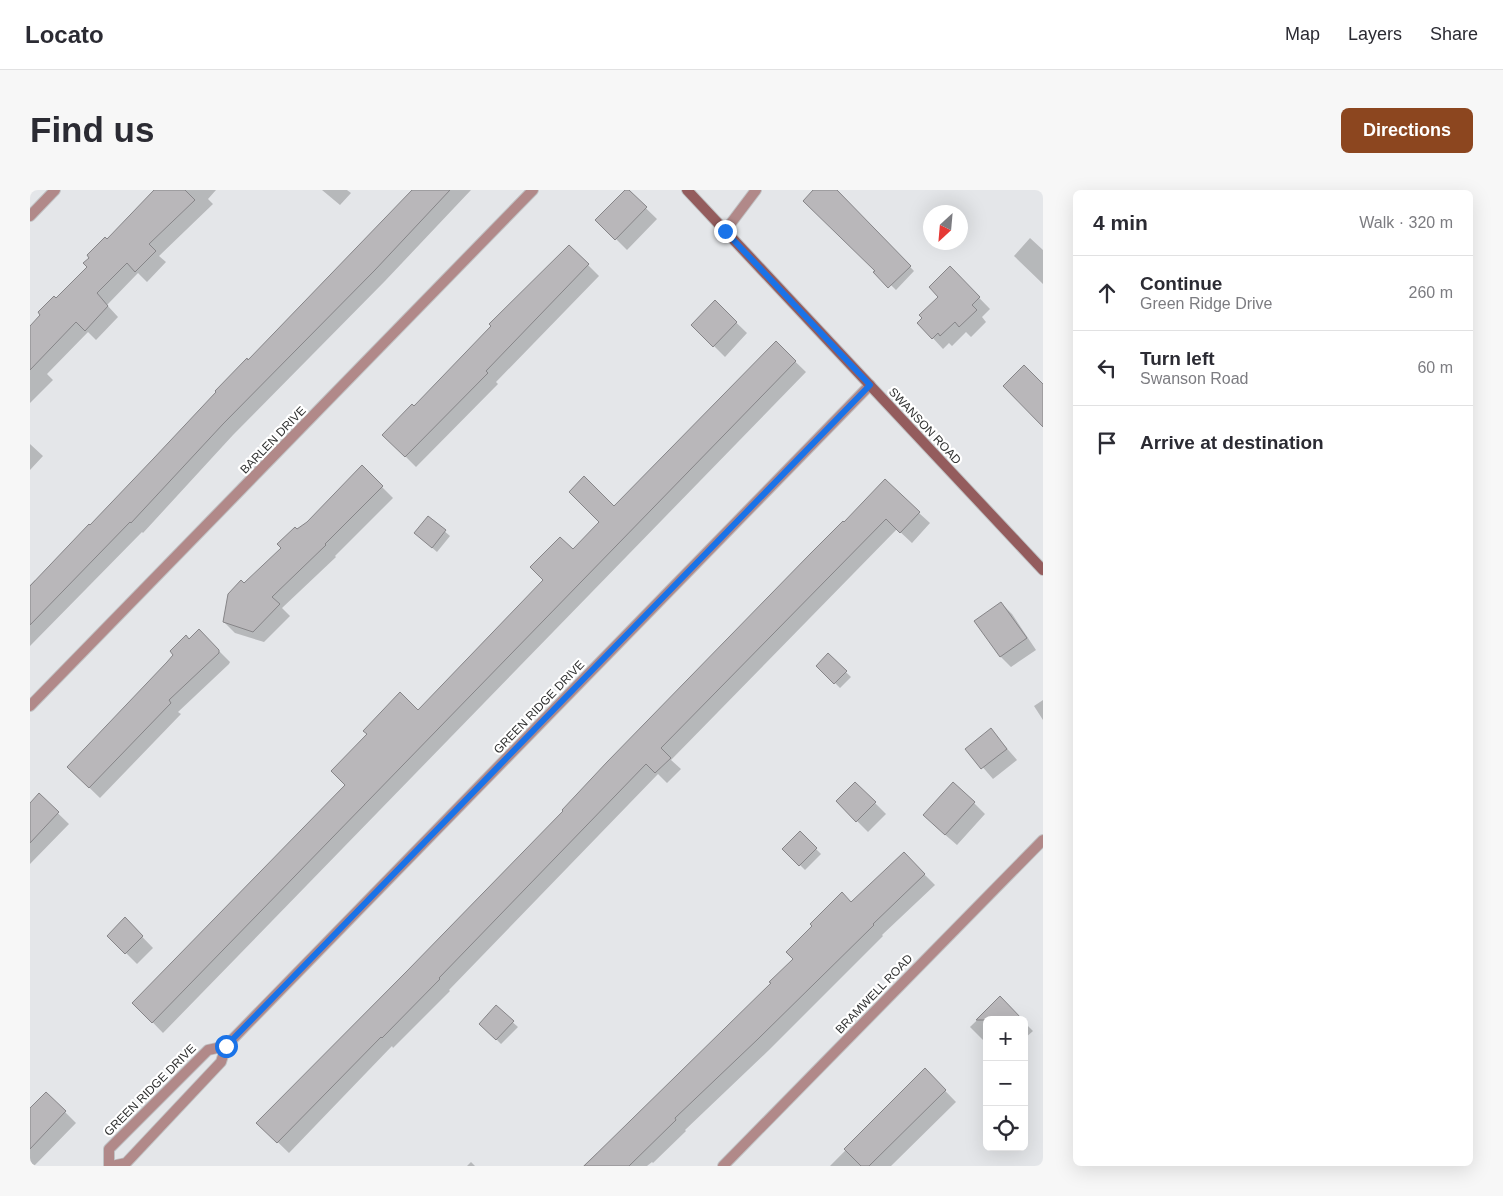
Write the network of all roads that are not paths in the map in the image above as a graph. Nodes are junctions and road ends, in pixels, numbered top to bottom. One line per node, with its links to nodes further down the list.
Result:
1 (55, 190): 5 (street)
2 (533, 190): 9 (street, BARLEN DRIVE)
3 (687, 190): 6 (street, SWANSON ROAD)
4 (756, 190): 6 (street)
5 (30, 216)
6 (725, 231): 7 (street, SWANSON ROAD)
7 (870, 385): 8 (street, SWANSON ROAD); 11 (street, GREEN RIDGE DRIVE)
8 (1043, 570)
9 (30, 706)
10 (1043, 840): 13 (street, BRAMWELL ROAD)
11 (226, 1046): 12 (street, GREEN RIDGE DRIVE); 12 (street, GREEN RIDGE DRIVE)
12 (110, 1166)
13 (723, 1166)

